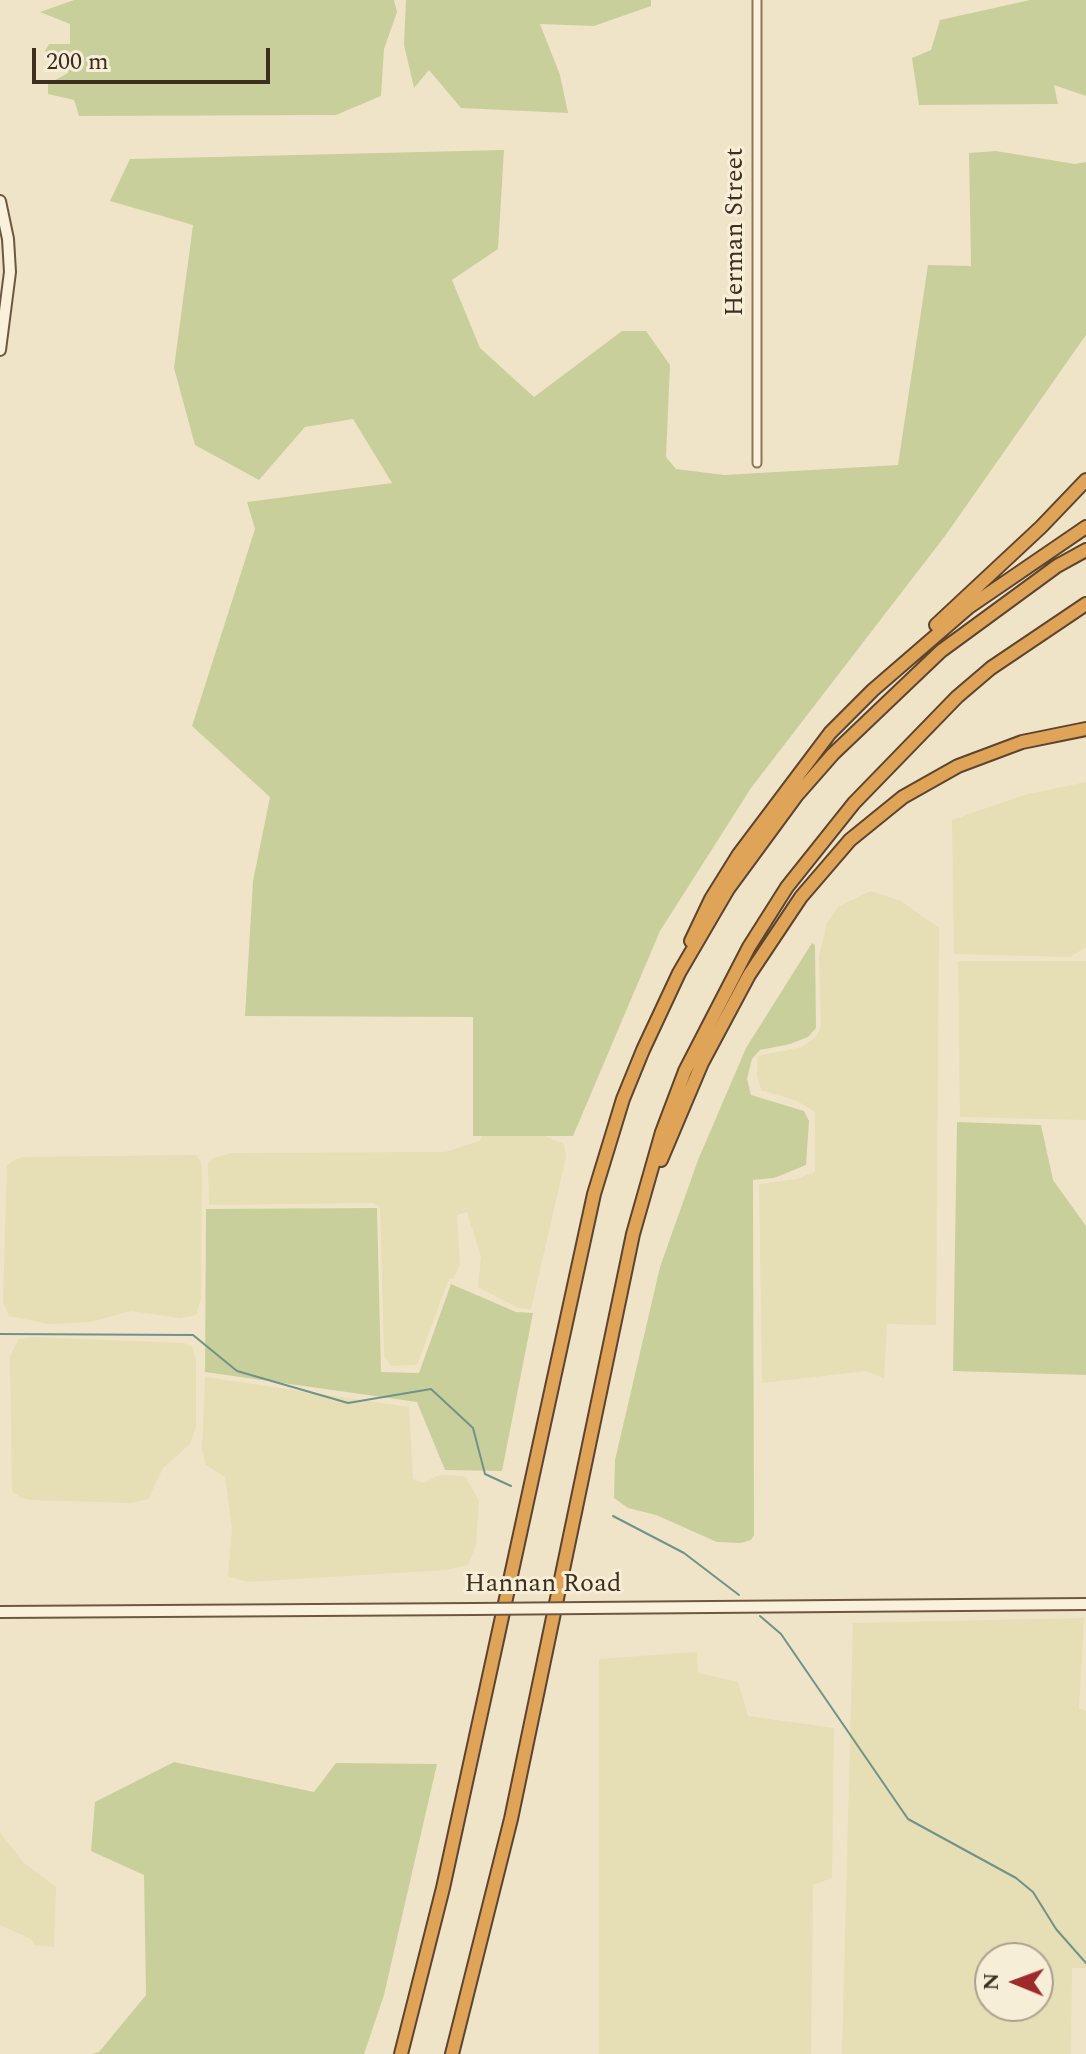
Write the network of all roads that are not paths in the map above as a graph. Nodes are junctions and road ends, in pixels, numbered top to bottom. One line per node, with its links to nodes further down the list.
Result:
1 (757, 0): 4 (street, Herman Street)
2 (0, 201): 3 (street)
3 (0, 350)
4 (757, 463)
5 (1086, 480): 9 (highway)
6 (1086, 527): 9 (highway)
7 (1086, 550): 11 (highway)
8 (1086, 604): 12 (highway)
9 (873, 690): 11 (highway)
10 (1086, 729): 12 (highway)
11 (679, 973): 15 (highway)
12 (646, 1187): 16 (highway)
13 (1086, 1604): 14 (street, Hannan Road, bridge)
14 (0, 1612)
15 (401, 2054)
16 (452, 2054)

